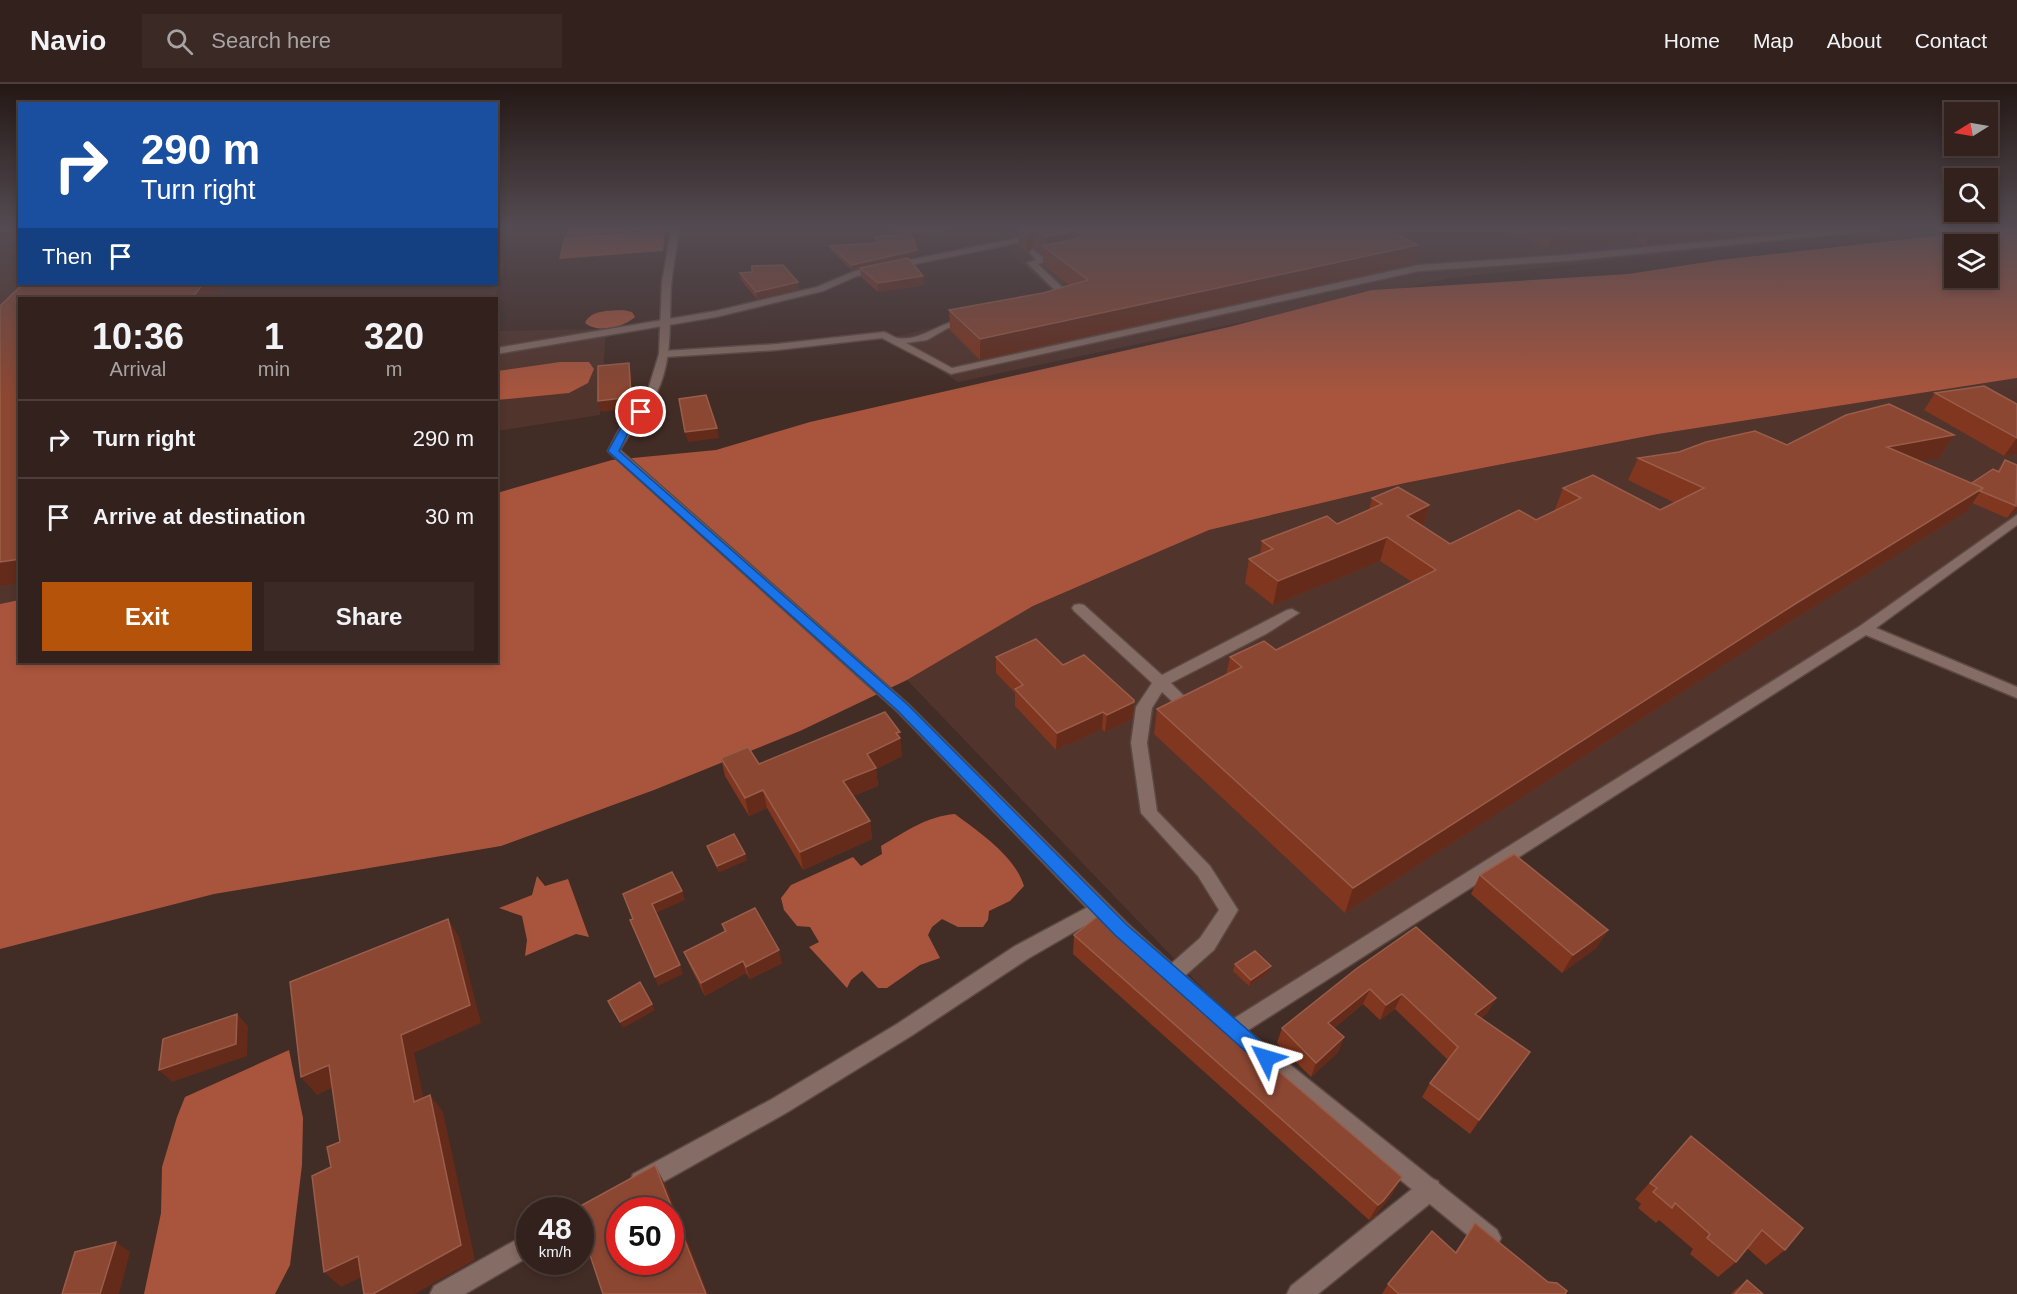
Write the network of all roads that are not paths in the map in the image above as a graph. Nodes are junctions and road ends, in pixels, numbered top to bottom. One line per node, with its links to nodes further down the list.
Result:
1 (667, 282): 7 (street)
2 (835, 282): 7 (street)
3 (1052, 282): 5 (street)
4 (1353, 282): 8 (street)
5 (1042, 307)
6 (980, 320): 8 (street)
7 (664, 325): 9 (street); 10 (street)
8 (898, 341): 10 (street)
9 (498, 351)
10 (664, 354): 18 (street)
11 (2017, 519): 14 (street)
12 (1079, 608): 15 (street)
13 (1293, 613): 15 (street)
14 (1865, 629): 16 (street); 20 (street)
15 (1161, 682): 17 (street); 19 (street)
16 (2017, 693)
17 (1181, 701)
18 (1100, 909): 19 (street); 22 (street)
19 (1172, 975): 20 (street)
20 (1232, 1030): 21 (street)
21 (1430, 1189): 23 (street); 26 (street)
22 (622, 1192)
23 (1502, 1249)
24 (516, 1251): 25 (street)
25 (442, 1294)
26 (1299, 1294)

